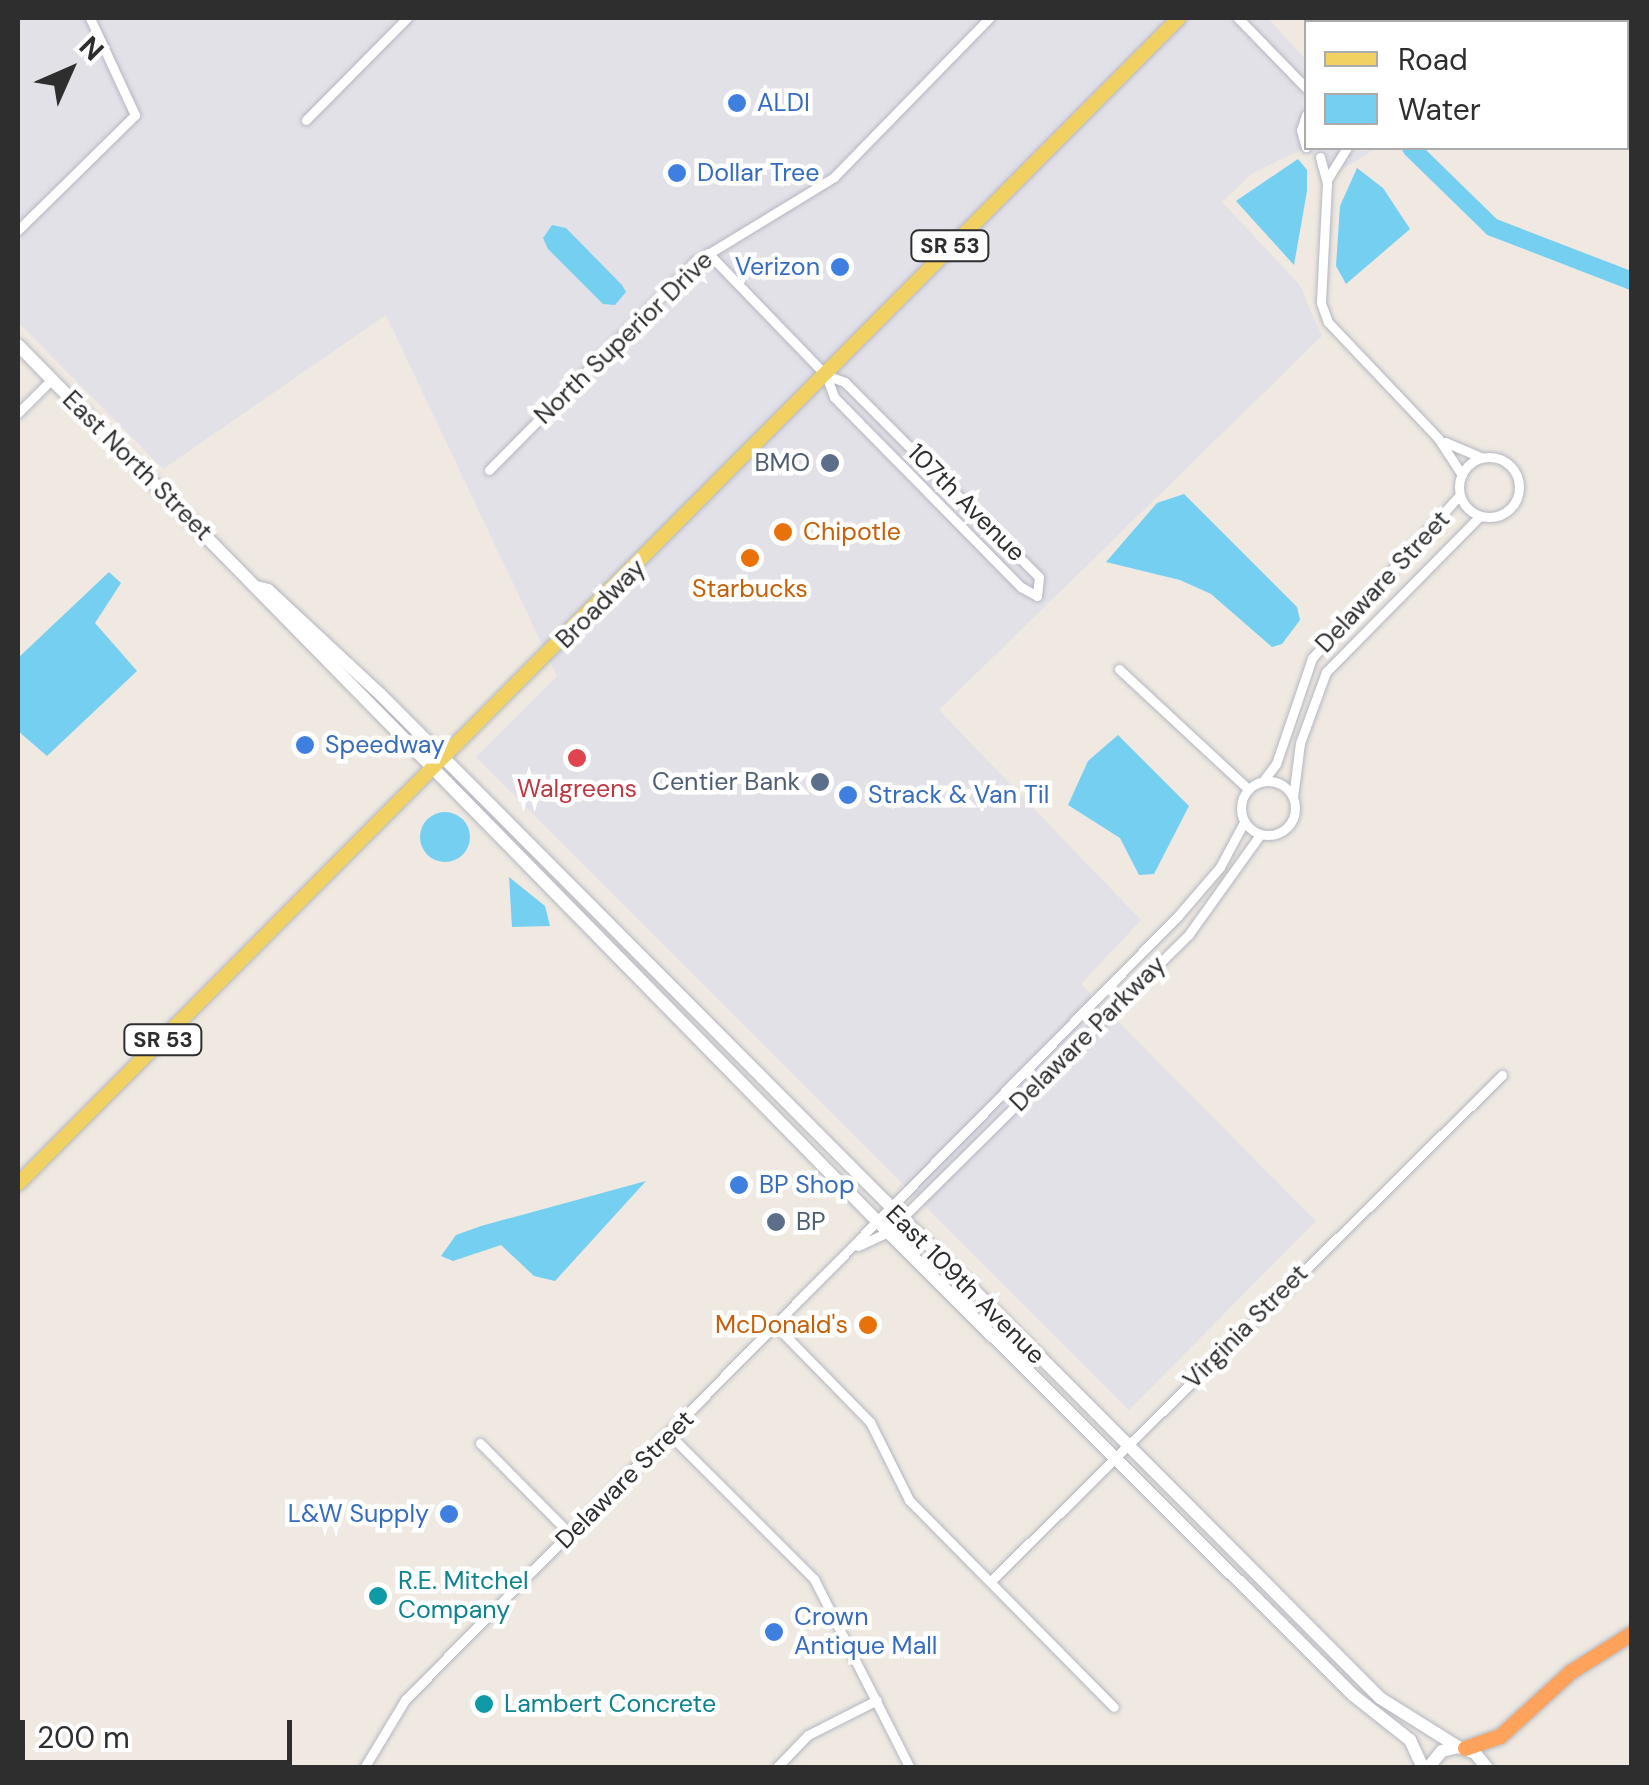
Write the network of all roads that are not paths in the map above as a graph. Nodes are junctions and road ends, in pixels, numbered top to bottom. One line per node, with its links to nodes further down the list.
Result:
1 (90, 18): 15 (street)
2 (407, 18): 9 (street)
3 (990, 18): 16 (street, North Superior Drive)
4 (1179, 18): 18 (main road, Broadway / SR 53)
5 (1238, 18): 6 (street)
6 (1298, 80): 7 (street); 8 (street)
7 (1304, 86)
8 (1304, 93)
9 (306, 120)
10 (1311, 150): 13 (street)
11 (1346, 150): 12 (street)
12 (1338, 156): 13 (street); 14 (street)
13 (1320, 157): 14 (street)
14 (1327, 183): 21 (street)
15 (18, 230)
16 (708, 253): 18 (street, 107th Avenue); 23 (street, North Superior Drive)
17 (18, 345): 19 (main road, East North Street)
18 (826, 376): 18 (street, 107th Avenue); 29 (main road, Broadway / SR 53)
19 (52, 380): 20 (street); 27 (main road, East North Street)
20 (18, 413)
21 (1438, 438): 22 (street); 24 (street)
22 (1484, 457): 24 (street); 26 (street)
23 (489, 470)
24 (1462, 475): 25 (street)
25 (1460, 495): 26 (street); 31 (street, Delaware Street)
26 (1480, 516): 33 (street, Delaware Street)
27 (256, 587): 29 (main road, East North Street); 30 (main road, East North Street)
28 (1119, 668): 32 (street)
29 (446, 760): 30 (main road, Broadway / SR 53); 38 (main road, East 109th Avenue)
30 (433, 773): 37 (main road, Broadway / SR 53); 39 (main road, East 109th Avenue)
31 (1264, 781): 32 (street); 33 (street)
32 (1248, 789): 34 (street)
33 (1293, 797): 35 (street)
34 (1244, 822): 35 (street); 38 (street, Delaware Parkway)
35 (1260, 835): 40 (street, Delaware Parkway)
36 (1502, 1075): 46 (street, Virginia Street)
37 (18, 1184)
38 (887, 1208): 39 (street, Delaware Street); 40 (main road, East 109th Avenue)
39 (876, 1220): 41 (main road, East 109th Avenue); 42 (street, Delaware Street)
40 (899, 1220): 41 (street, Delaware Street); 46 (main road, East 109th Avenue)
41 (888, 1232): 42 (street, Delaware Street); 47 (main road, East 109th Avenue)
42 (858, 1246): 43 (street, Delaware Street)
43 (778, 1328): 44 (street, Delaware Street); 49 (street)
44 (670, 1435): 48 (street, Delaware Street); 51 (street)
45 (480, 1443): 48 (street)
46 (1127, 1444): 47 (street, Virginia Street); 53 (main road, East 109th Avenue)
47 (1113, 1457): 49 (street, Virginia Street); 57 (main road, East 109th Avenue)
48 (570, 1534): 54 (street, Delaware Street)
49 (991, 1581): 52 (street)
50 (1632, 1632): 53 (highway)
51 (877, 1700): 55 (street); 56 (street)
52 (1114, 1707)
53 (1461, 1748): 57 (main road, East 109th Avenue); 58 (main road, East 109th Avenue)
54 (364, 1768)
55 (776, 1768)
56 (910, 1768)
57 (1425, 1768)
58 (1487, 1768)

